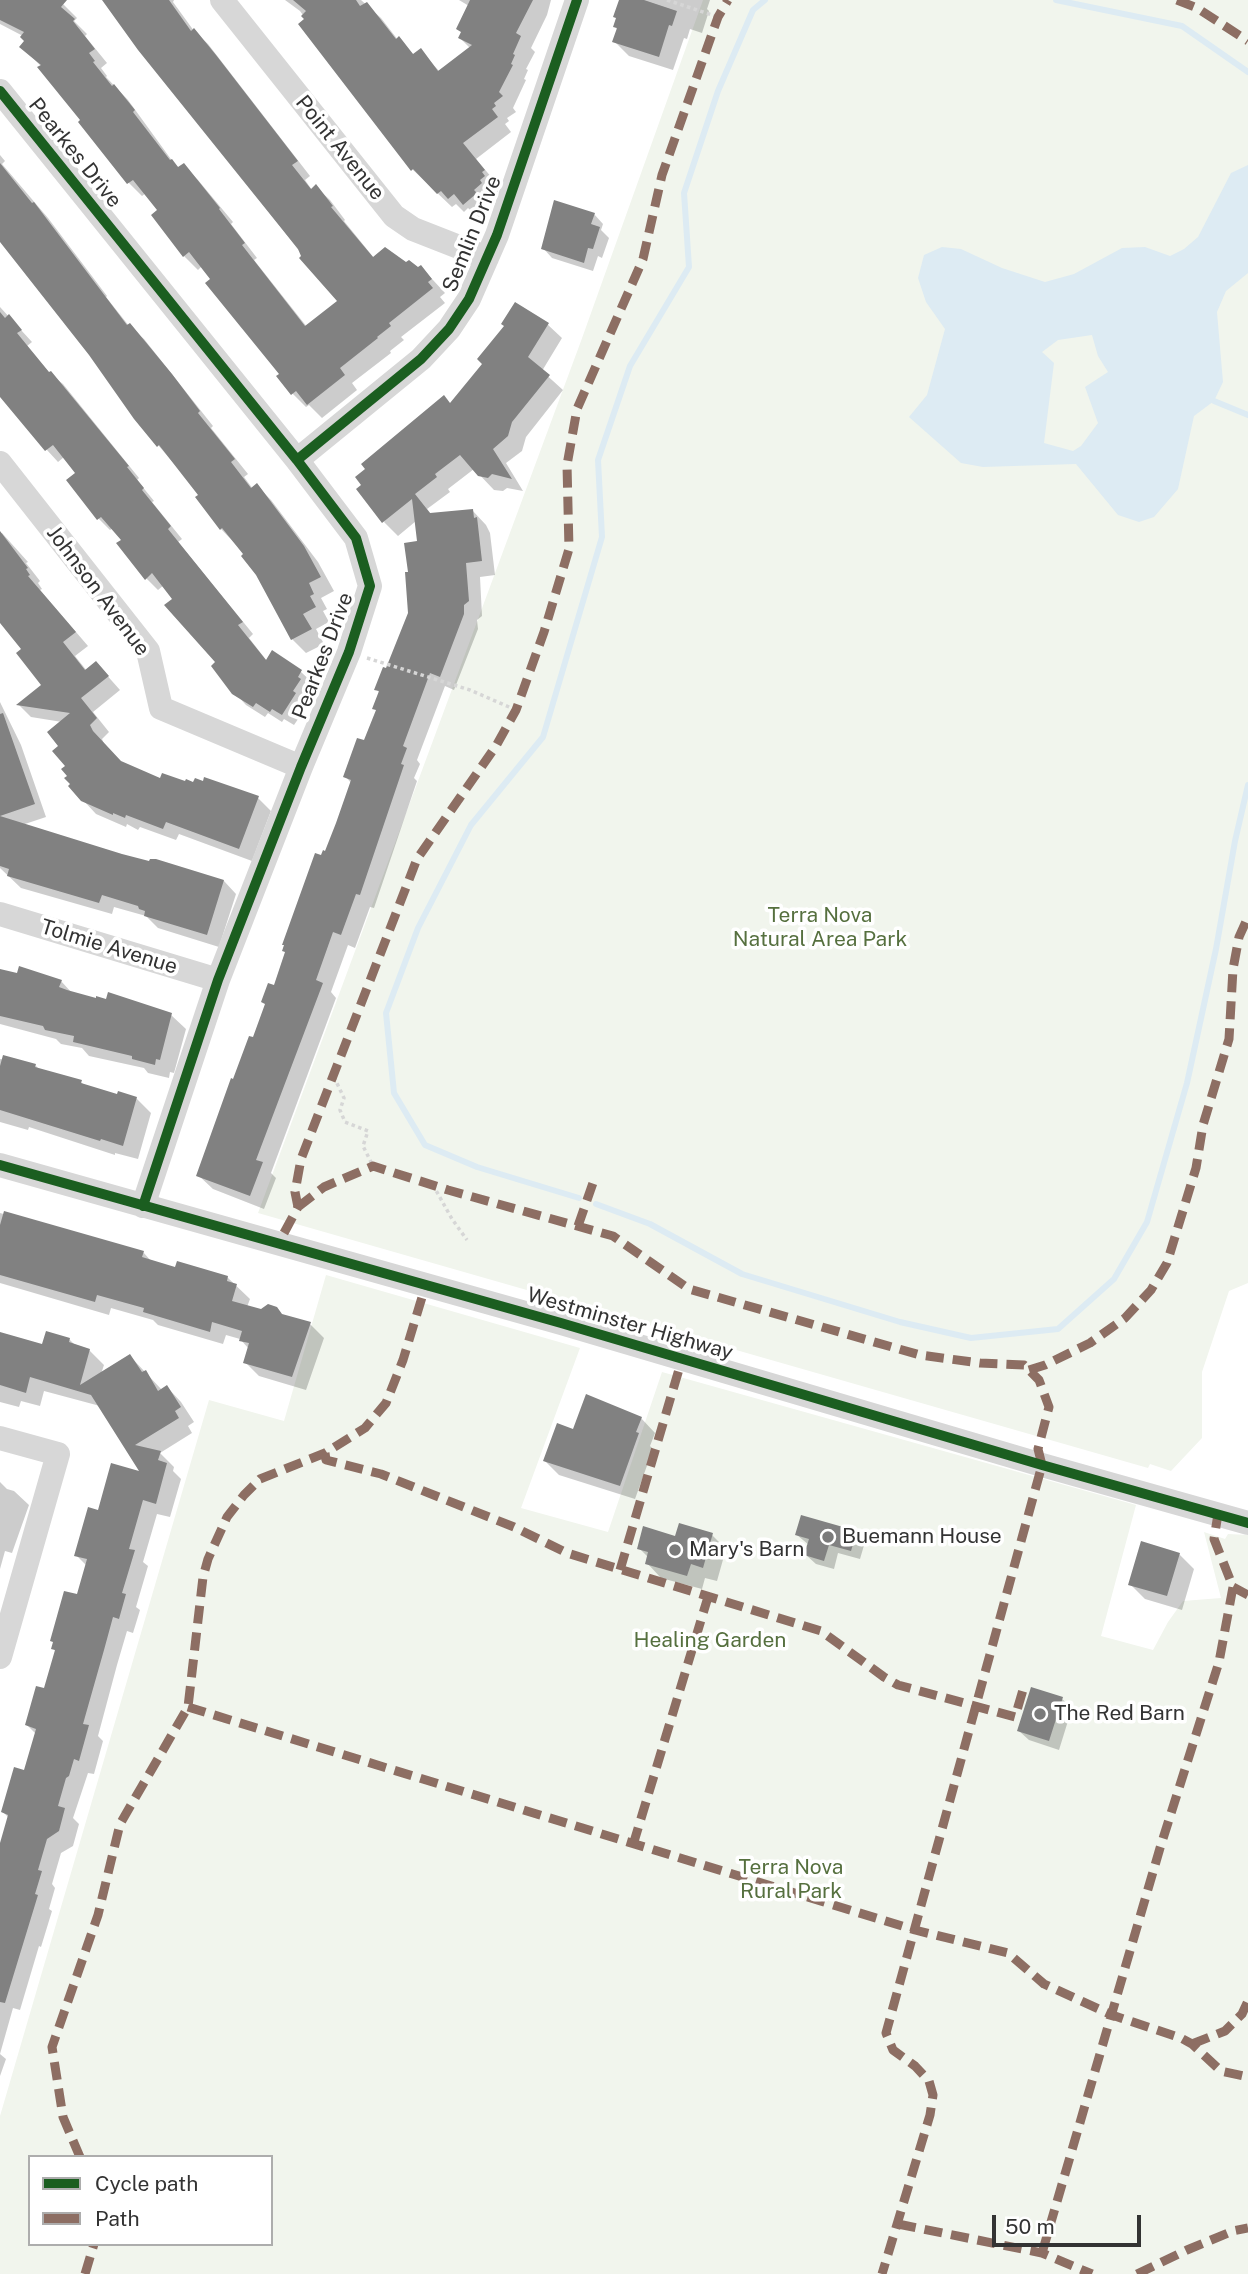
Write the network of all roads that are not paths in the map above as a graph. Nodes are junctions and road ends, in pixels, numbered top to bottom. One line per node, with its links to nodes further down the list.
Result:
1 (222, 0): 4 (street, Point Avenue)
2 (577, 0): 4 (street, Semlin Drive)
3 (0, 91): 5 (street, Pearkes Drive)
4 (487, 258): 5 (street, Semlin Drive)
5 (296, 460): 7 (street, Pearkes Drive)
6 (0, 463): 7 (street, Johnson Avenue)
7 (301, 767): 9 (street, Pearkes Drive)
8 (0, 914): 9 (street, Tolmie Avenue)
9 (218, 980): 11 (street, Pearkes Drive)
10 (0, 1165): 11 (street, Westminster Highway)
11 (143, 1206): 13 (street, Westminster Highway)
12 (0, 1438): 14 (street)
13 (1248, 1523)
14 (0, 1657)

